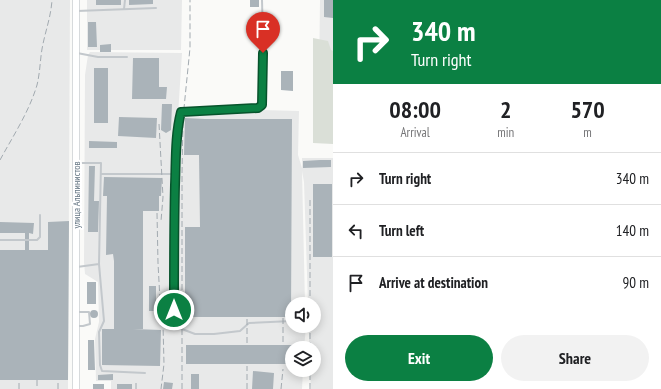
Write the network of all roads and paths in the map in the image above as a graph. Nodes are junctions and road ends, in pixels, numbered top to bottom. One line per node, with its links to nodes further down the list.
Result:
1 (76, 0): 6 (main road, улица Альпинистов)
2 (125, 0): 5 (lane)
3 (262, 0): 11 (lane)
4 (156, 8): 5 (lane)
5 (124, 9): 6 (lane)
6 (76, 11): 7 (main road, улица Альпинистов)
7 (76, 53): 8 (lane); 9 (main road, улица Альпинистов)
8 (127, 57)
9 (76, 162): 10 (lane); 15 (main road, улица Альпинистов)
10 (101, 174): 11 (lane); 14 (lane)
11 (175, 174): 17 (lane)
12 (40, 215): 13 (lane)
13 (0, 240)
14 (100, 264): 15 (lane); 19 (lane)
15 (76, 267): 16 (main road, улица Альпинистов)
16 (76, 312): 18 (main road, улица Альпинистов); 18 (lane)
17 (285, 321)
18 (76, 326): 20 (main road, улица Альпинистов)
19 (145, 373)
20 (76, 389)

